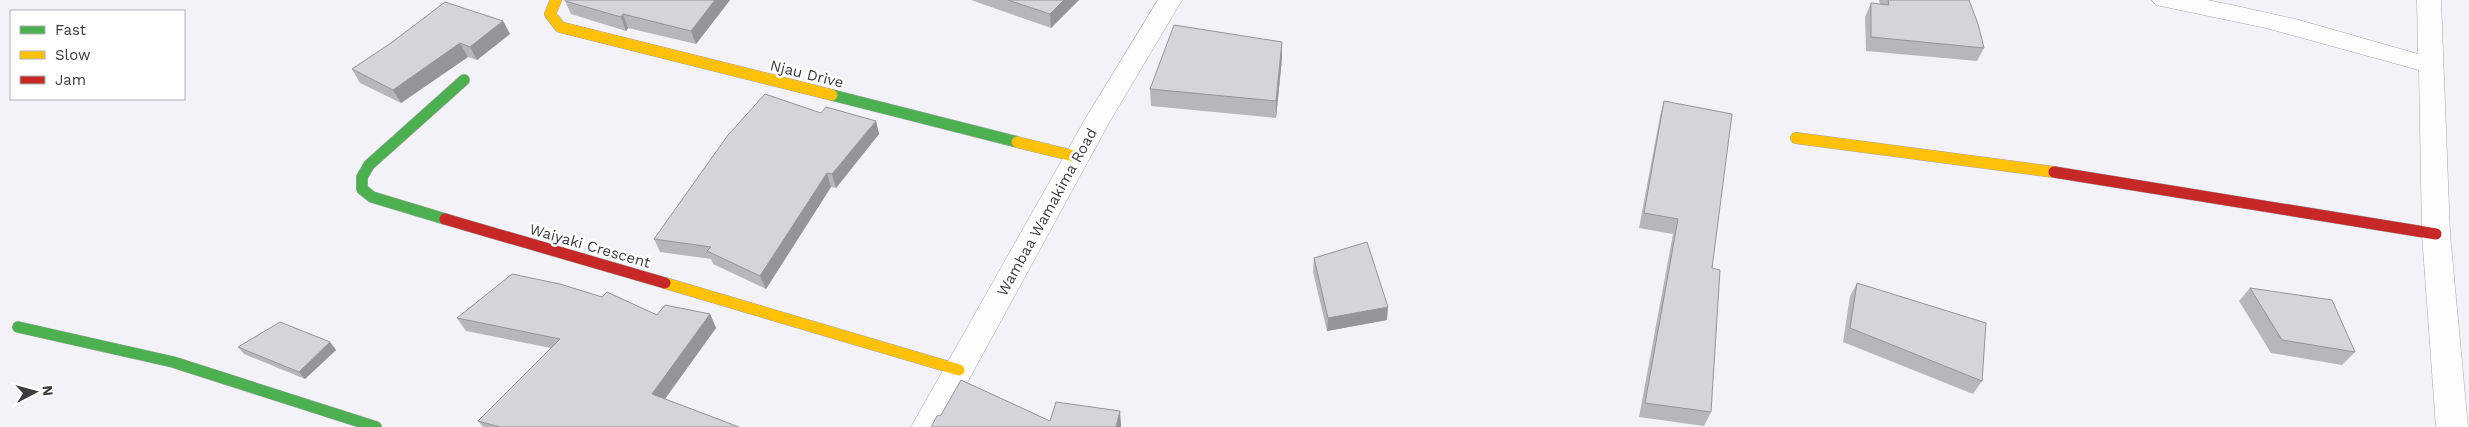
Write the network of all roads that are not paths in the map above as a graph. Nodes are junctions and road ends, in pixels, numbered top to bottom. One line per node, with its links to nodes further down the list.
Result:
1 (556, 0): 8 (street, Njau Drive)
2 (1170, 0): 8 (street, Wambaa Wamakima Road)
3 (2164, 0): 5 (street)
4 (2429, 0): 5 (street)
5 (2432, 66): 9 (street)
6 (464, 80): 11 (street, Waiyaki Crescent)
7 (1796, 138): 9 (street)
8 (1078, 157): 11 (street, Wambaa Wamakima Road)
9 (2436, 234): 14 (street)
10 (18, 327): 12 (street)
11 (959, 370): 13 (street, Wambaa Wamakima Road)
12 (376, 427)
13 (927, 427)
14 (2452, 427)

